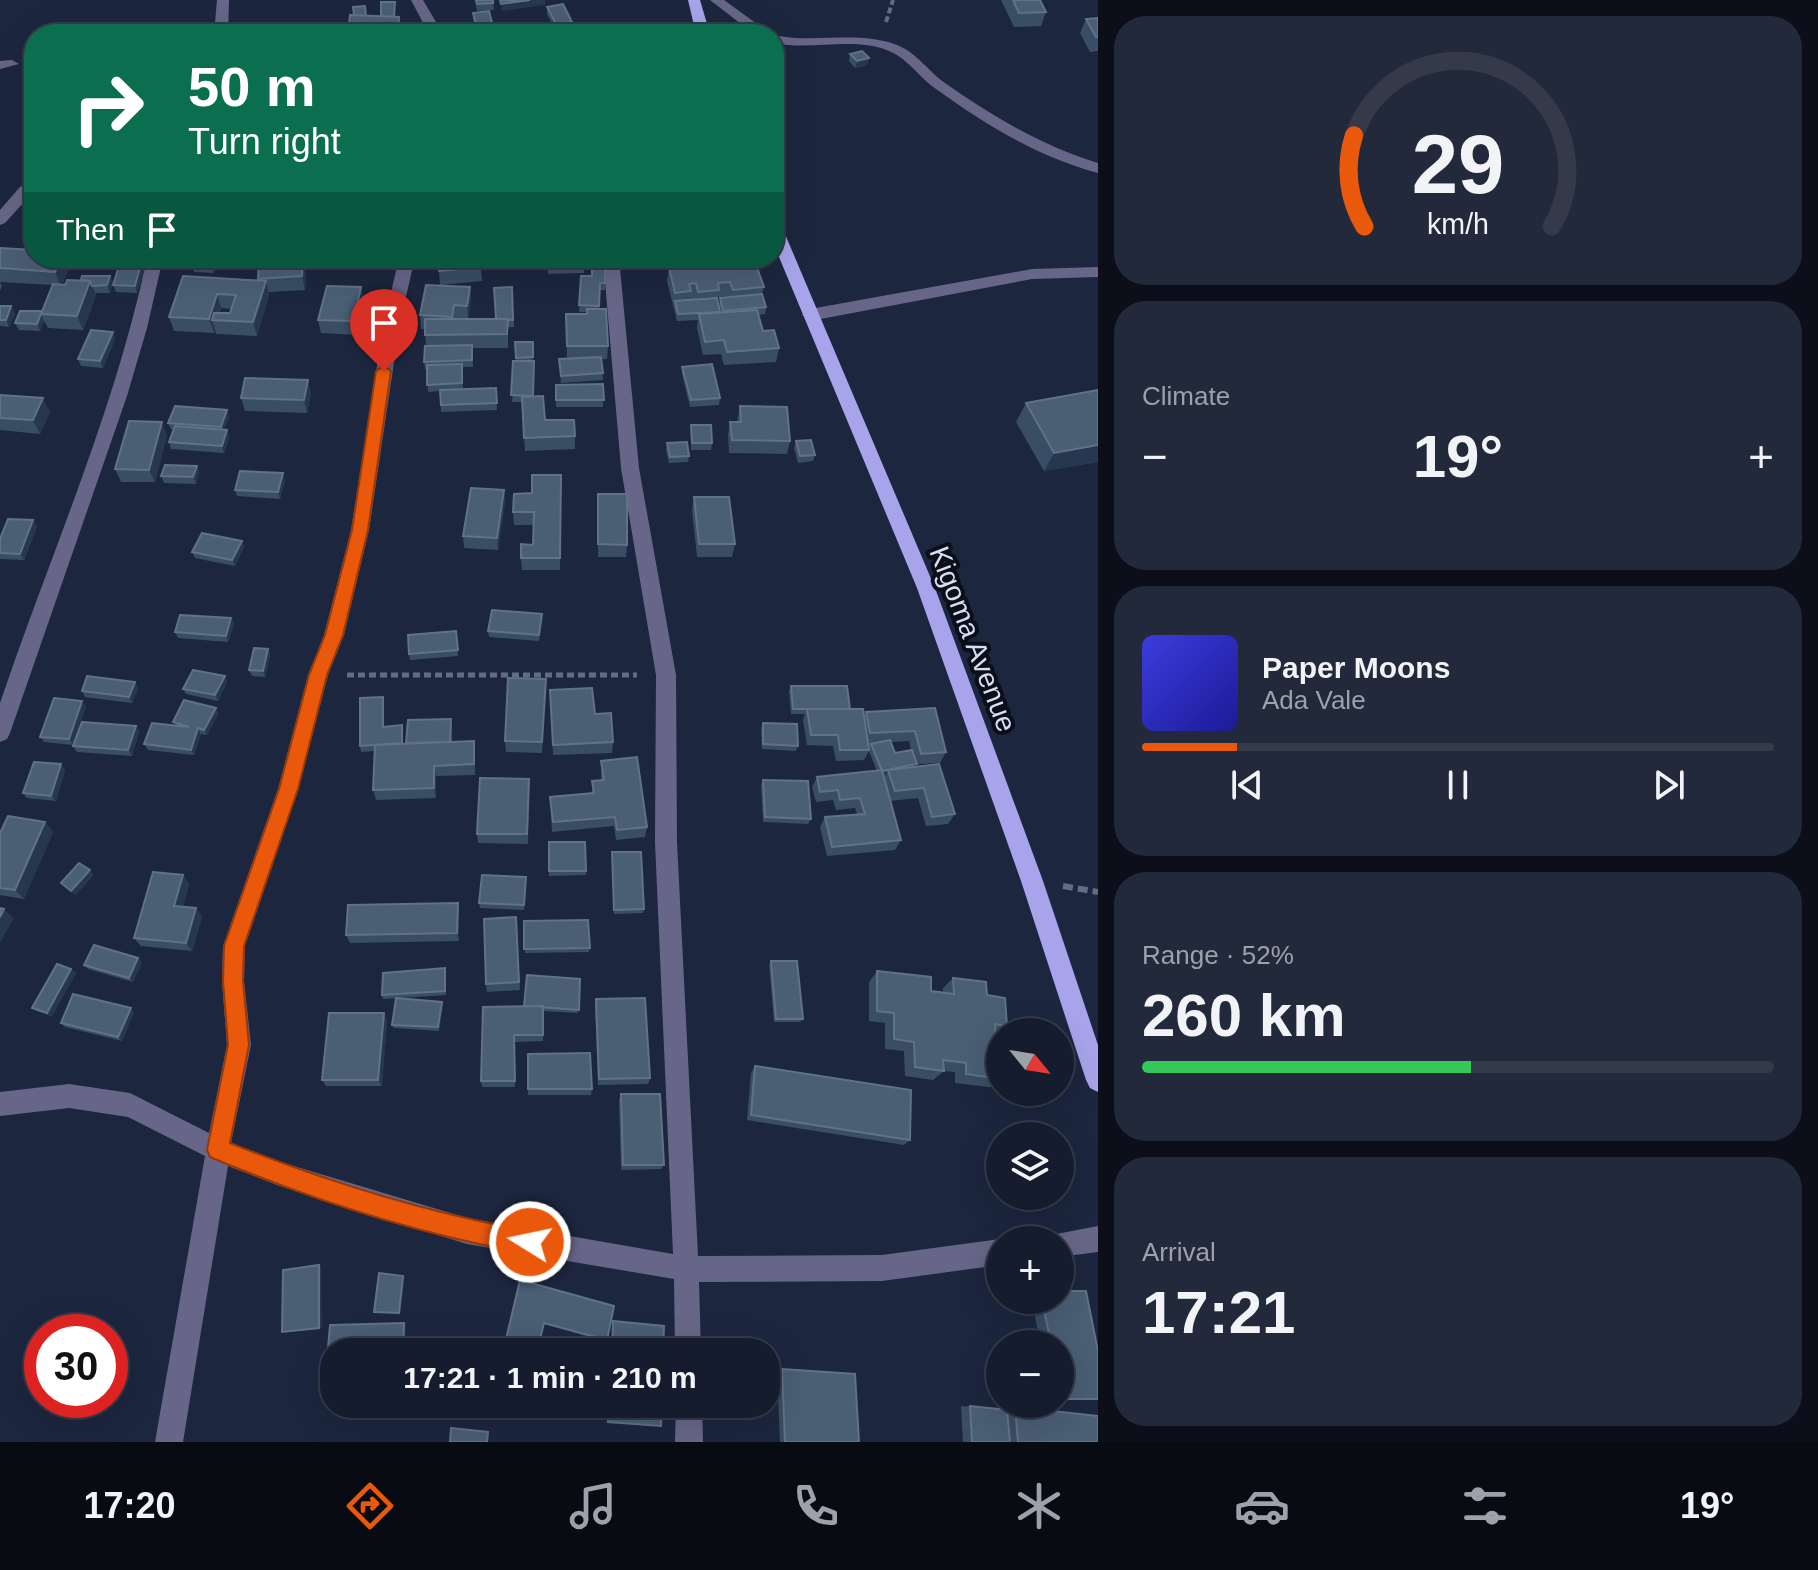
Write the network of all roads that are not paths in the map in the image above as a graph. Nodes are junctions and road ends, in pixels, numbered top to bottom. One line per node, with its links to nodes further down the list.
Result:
1 (223, 0): 5 (street)
2 (417, 0): 6 (street)
3 (694, 0): 7 (main road)
4 (716, 0): 8 (street)
5 (222, 24)
6 (430, 24)
7 (700, 24)
8 (746, 24)
9 (784, 42): 10 (street)
10 (1098, 168)
11 (24, 191): 12 (street)
12 (0, 220)
13 (784, 251): 18 (main road, Kigoma Avenue)
14 (153, 268): 19 (street)
15 (405, 268): 22 (street)
16 (612, 268): 26 (street)
17 (1098, 272): 18 (street)
18 (810, 315): 20 (main road, Kigoma Avenue)
19 (0, 733)
20 (1098, 1080)
21 (0, 1104): 22 (street)
22 (218, 1150): 26 (street); 29 (street)
23 (1098, 1239): 24 (street)
24 (1074, 1242)
25 (986, 1254): 26 (street)
26 (687, 1269): 27 (street)
27 (688, 1338)
28 (689, 1418): 30 (street)
29 (169, 1442)
30 (689, 1442)

